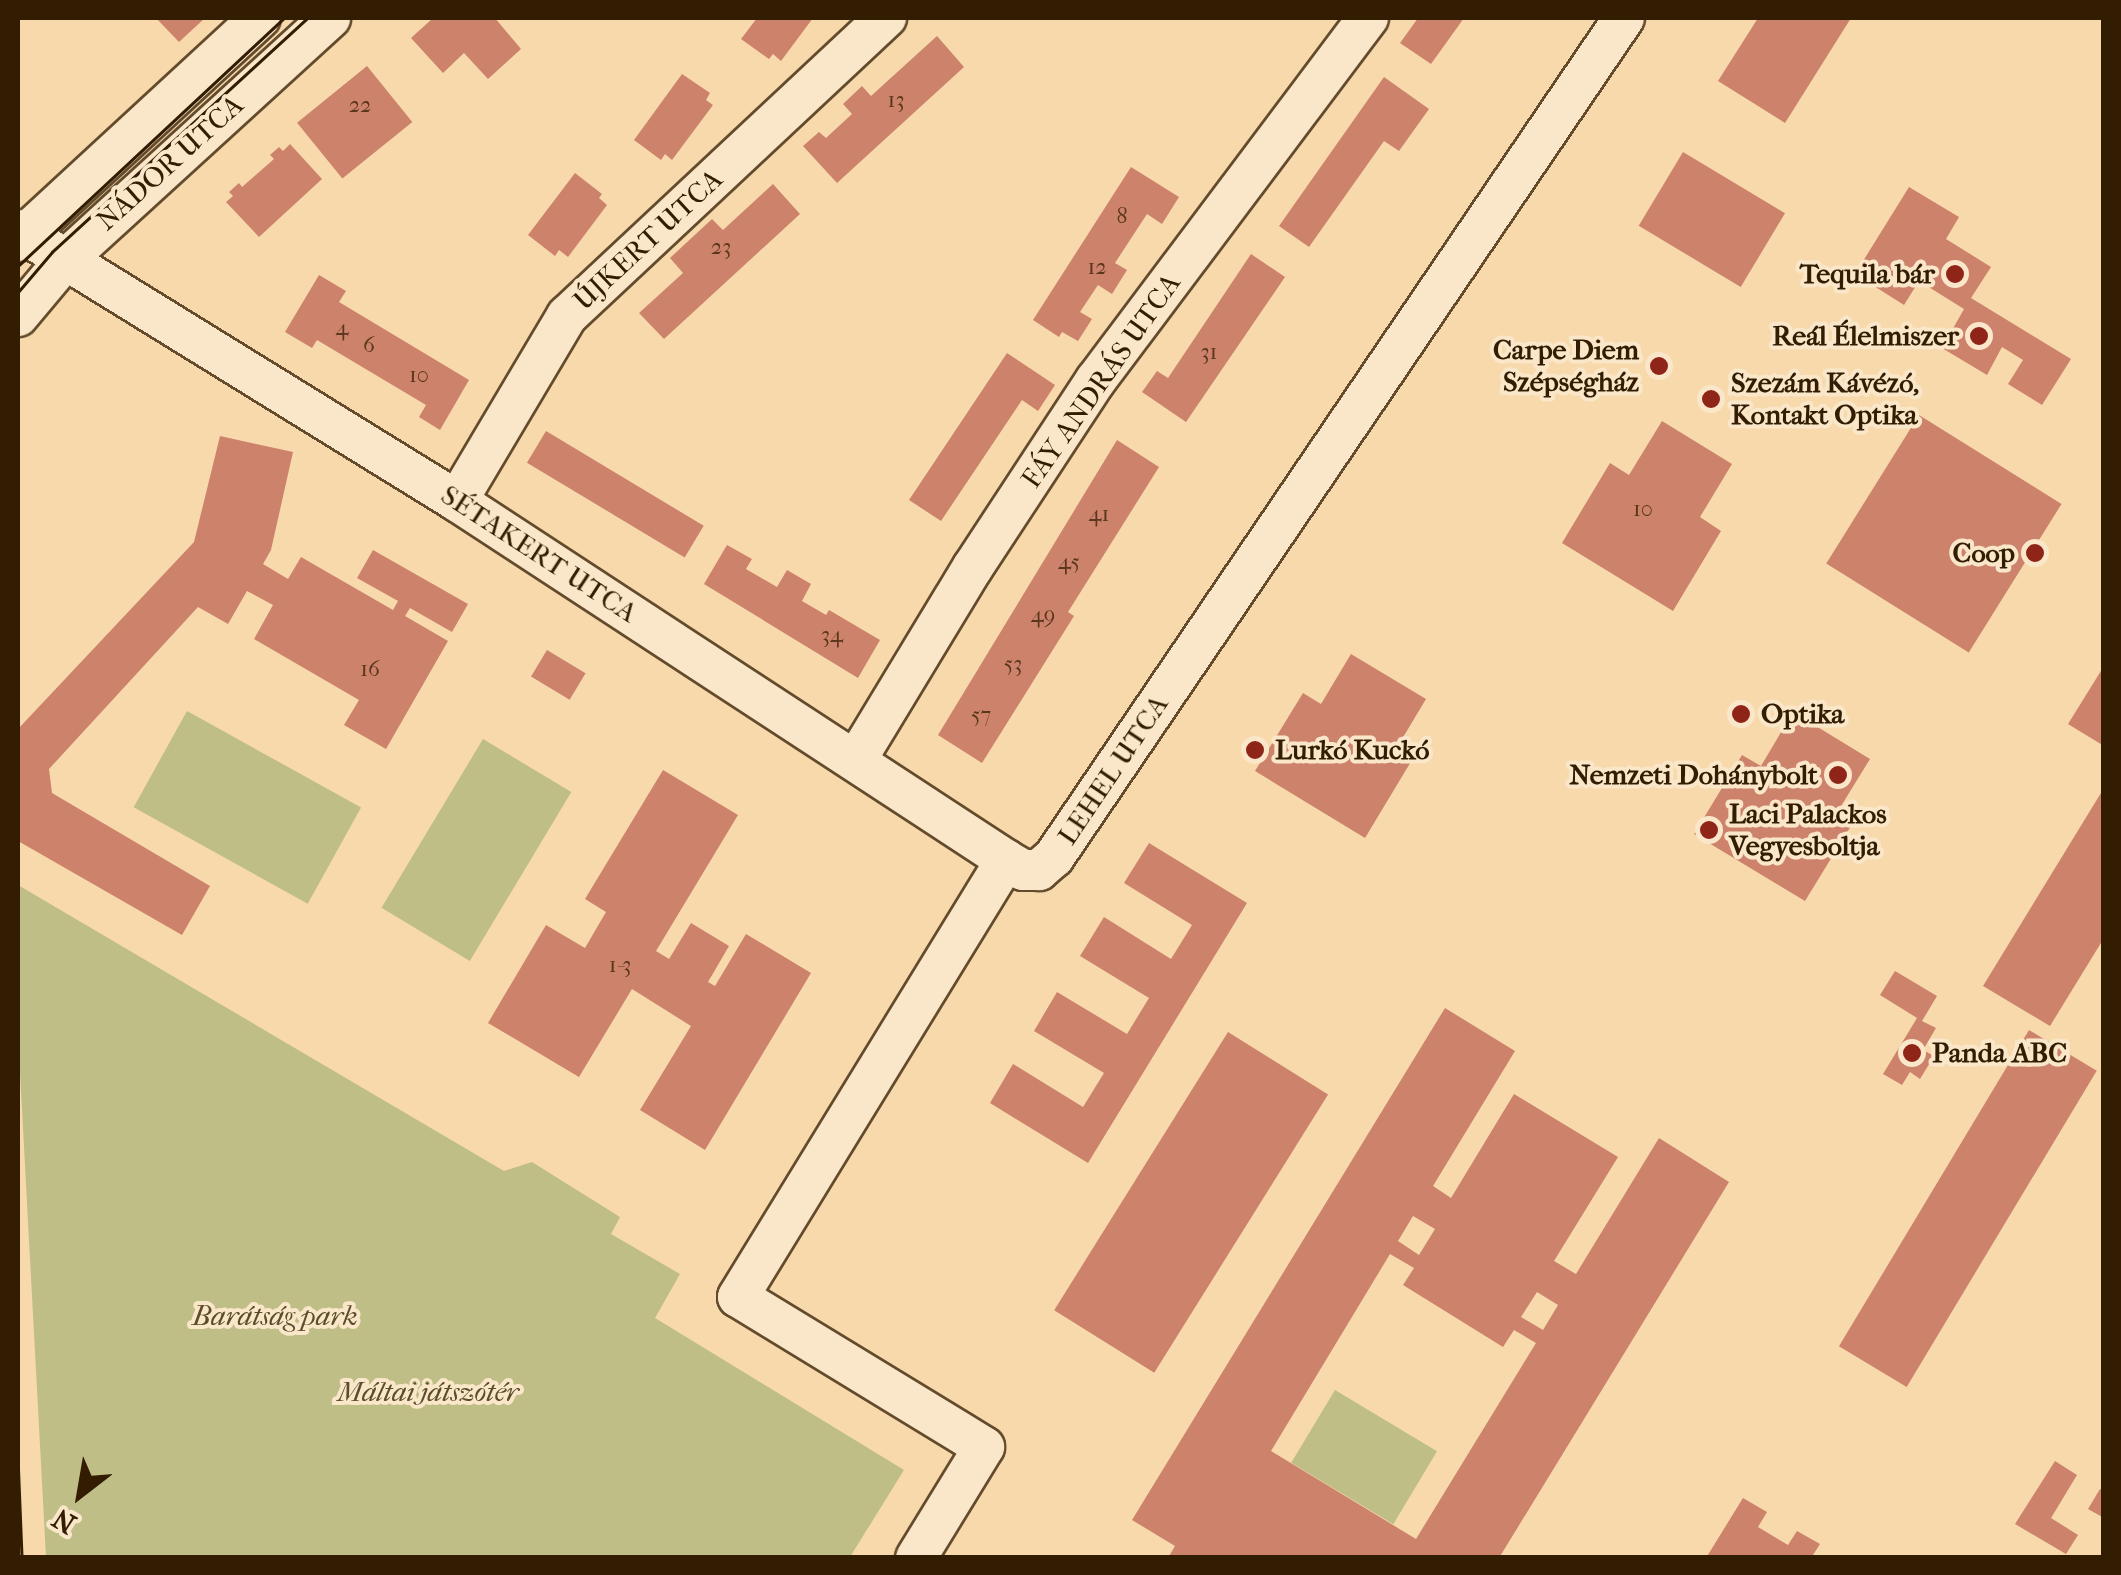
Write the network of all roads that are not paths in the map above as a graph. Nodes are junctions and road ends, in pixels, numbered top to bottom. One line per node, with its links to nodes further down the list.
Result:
1 (260, 18): 6 (street, NÁDOR UTCA)
2 (330, 18): 7 (street, NÁDOR UTCA)
3 (886, 18): 9 (street, ÚJKERT UTCA)
4 (1368, 18): 10 (street, FÁY ANDRÁS UTCA)
5 (1624, 18): 11 (street, LEHEL UTCA)
6 (20, 235): 7 (street, SÉTAKERT UTCA)
7 (65, 260): 8 (street, NÁDOR UTCA); 9 (street, SÉTAKERT UTCA)
8 (18, 316)
9 (457, 501): 10 (street, SÉTAKERT UTCA)
10 (856, 760): 11 (street, SÉTAKERT UTCA)
11 (1006, 860): 12 (street)
12 (916, 1558)

